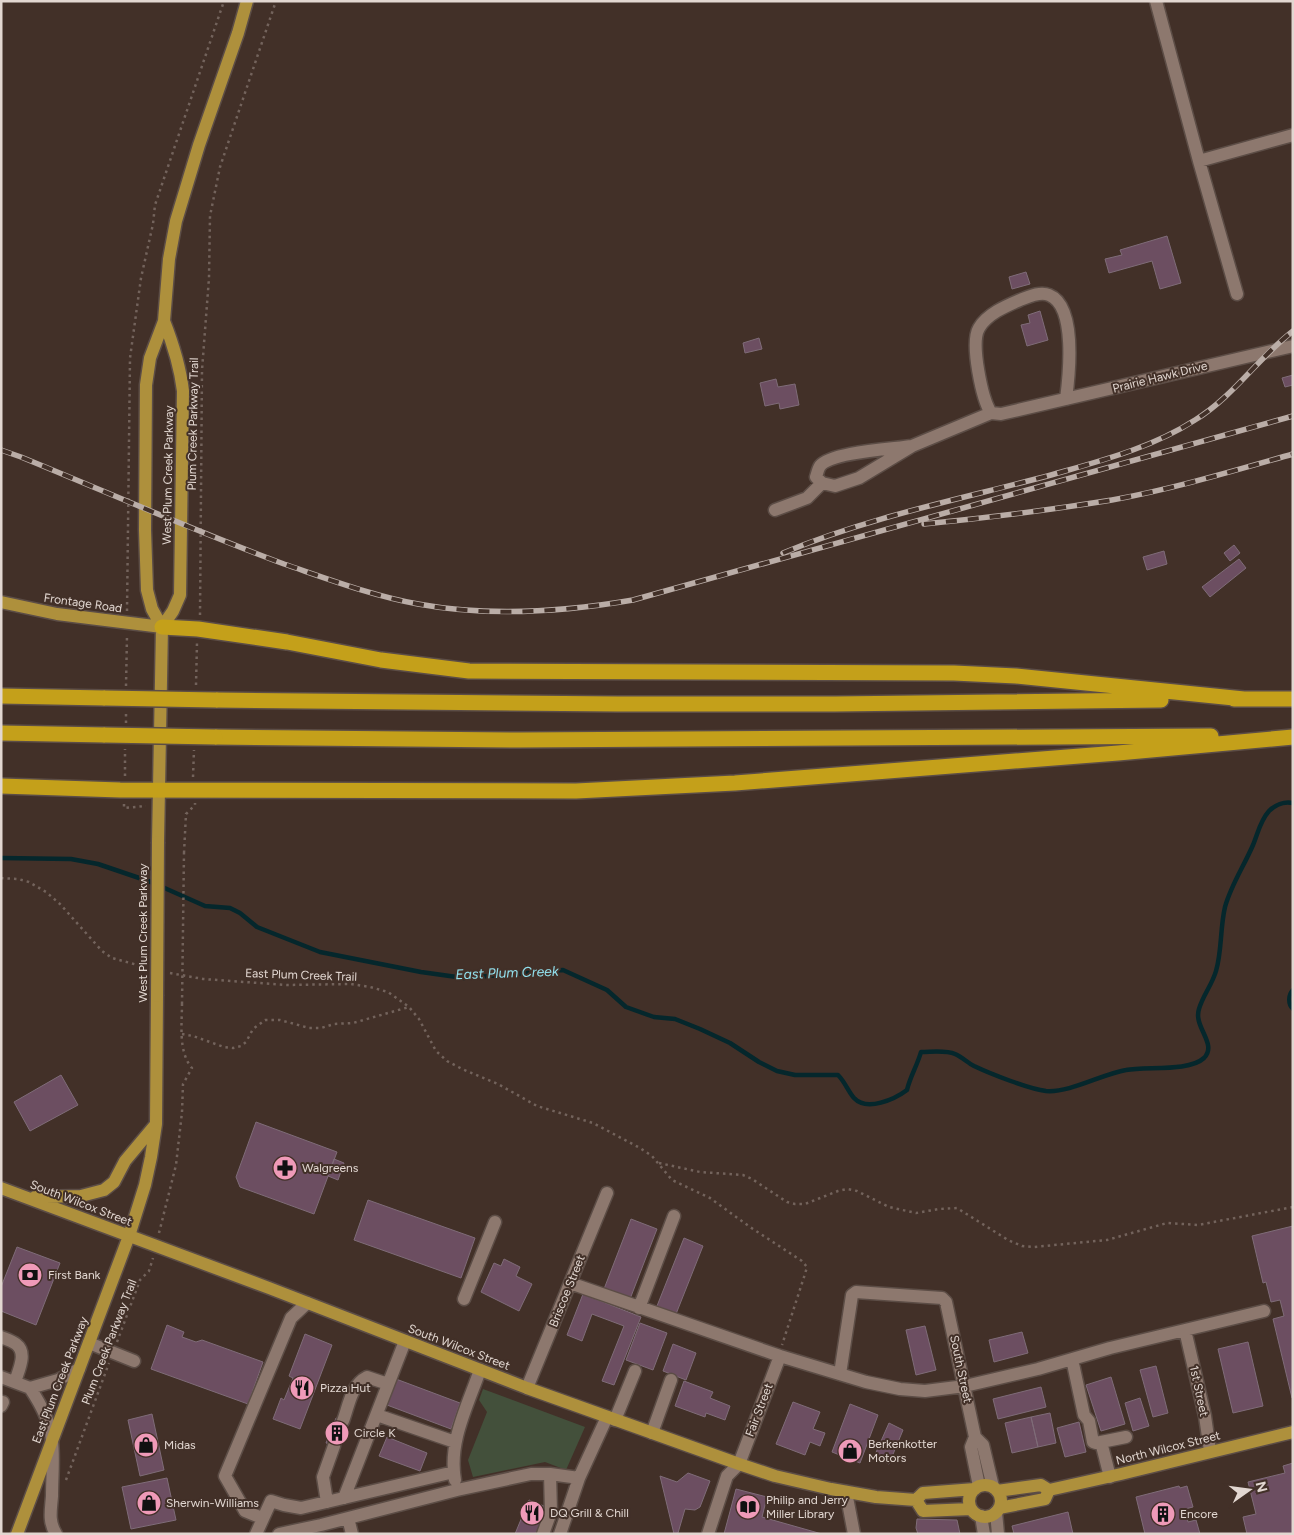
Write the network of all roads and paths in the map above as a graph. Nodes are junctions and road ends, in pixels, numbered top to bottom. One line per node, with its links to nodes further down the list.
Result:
1 (247, 1): 5 (main road, West Plum Creek Parkway)
2 (252, 1): 5 (main road, West Plum Creek Parkway)
3 (276, 1): 18 (path, Plum Creek Parkway Trail)
4 (1156, 1): 7 (street)
5 (238, 33): 9 (main road, West Plum Creek Parkway)
6 (1293, 135): 7 (street)
7 (1199, 161): 8 (street)
8 (1237, 294)
9 (164, 321): 17 (main road, West Plum Creek Parkway); 17 (main road, West Plum Creek Parkway)
10 (1293, 346): 11 (street, Prairie Hawk Drive)
11 (1066, 399): 12 (street, Prairie Hawk Drive); 12 (street)
12 (991, 413): 13 (street)
13 (912, 446): 14 (street); 14 (street)
14 (822, 483): 15 (street)
15 (775, 510)
16 (1, 602): 17 (main road, Frontage Road)
17 (162, 627): 18 (highway); 27 (main road, West Plum Creek Parkway)
18 (198, 629): 19 (path, Plum Creek Parkway Trail); 21 (highway)
19 (196, 688)
20 (1, 696): 21 (highway, bridge)
21 (1244, 699): 22 (highway)
22 (1293, 699)
23 (1, 733): 24 (highway, bridge)
24 (1293, 736): 28 (highway)
25 (194, 748): 28 (path)
26 (1, 786): 27 (highway)
27 (158, 790): 28 (highway); 34 (main road, West Plum Creek Parkway, bridge)
28 (194, 790): 33 (path, Plum Creek Parkway Trail, bridge)
29 (1, 878): 30 (path)
30 (151, 969)
31 (169, 973): 32 (path, East Plum Creek Trail)
32 (410, 1007): 33 (path); 35 (path, East Plum Creek Trail)
33 (182, 1034): 43 (path, Plum Creek Parkway Trail)
34 (156, 1124): 38 (main road); 42 (main road, West Plum Creek Parkway)
35 (658, 1162): 39 (path, East Plum Creek Trail); 54 (path)
36 (1, 1188): 38 (main road, South Wilcox Street)
37 (608, 1193): 44 (street, Briscoe Street)
38 (27, 1198): 42 (main road, South Wilcox Street)
39 (1293, 1207)
40 (674, 1216): 47 (street)
41 (495, 1222): 45 (street)
42 (129, 1236): 43 (main road, South Wilcox Street); 52 (main road, East Plum Creek Parkway)
43 (156, 1245): 46 (main road, South Wilcox Street); 53 (path, Plum Creek Parkway Trail)
44 (570, 1283): 47 (street); 67 (street, Briscoe Street)
45 (464, 1299)
46 (307, 1304): 51 (main road, South Wilcox Street); 98 (street)
47 (639, 1308): 54 (street)
48 (1264, 1311): 49 (street)
49 (1185, 1330): 55 (street); 81 (street, 1st Street)
50 (1, 1337): 63 (street)
51 (405, 1341): 58 (main road, South Wilcox Street); 64 (street)
52 (89, 1343): 53 (street); 57 (main road, East Plum Creek Parkway)
53 (113, 1352): 56 (street); 87 (path, Plum Creek Parkway Trail)
54 (780, 1356): 60 (street); 82 (street, Fair Street)
55 (1072, 1359): 65 (street); 79 (street)
56 (134, 1361)
57 (79, 1369): 66 (street); 77 (main road, East Plum Creek Parkway)
58 (480, 1370): 67 (main road, South Wilcox Street); 78 (street)
59 (635, 1371): 71 (street)
60 (840, 1374): 65 (street); 65 (street, South Street)
61 (1, 1377): 63 (street)
62 (671, 1380): 74 (street)
63 (15, 1382): 66 (street)
64 (388, 1384): 70 (street); 72 (street)
65 (965, 1386): 75 (street, South Street)
66 (30, 1388): 77 (street)
67 (527, 1388): 71 (main road, South Wilcox Street)
68 (1, 1402): 69 (street)
69 (1, 1406)
70 (377, 1415): 78 (street); 93 (street)
71 (611, 1419): 74 (main road, South Wilcox Street); 86 (street)
72 (343, 1421)
73 (1293, 1432): 81 (main road, North Wilcox Street)
74 (652, 1434): 82 (main road, South Wilcox Street)
75 (975, 1437): 88 (street, South Street); 89 (street, South Street)
76 (1126, 1437): 79 (street)
77 (52, 1440): 101 (main road, East Plum Creek Parkway); 102 (street)
78 (455, 1442): 83 (street)
79 (1101, 1442): 85 (street)
80 (334, 1446): 95 (street)
81 (1210, 1451): 85 (main road, North Wilcox Street)
82 (739, 1464): 92 (main road, South Wilcox Street); 108 (street, Fair Street)
83 (454, 1472): 90 (street); 93 (street)
84 (550, 1474): 86 (street); 90 (street); 106 (street)
85 (1110, 1477): 91 (main road, North Wilcox Street)
86 (579, 1478): 107 (street)
87 (66, 1482)
88 (977, 1488): 89 (main road); 94 (main road, South Wilcox Street); 97 (main road)
89 (995, 1489): 91 (main road, North Wilcox Street); 96 (main road)
90 (457, 1490): 99 (street)
91 (1049, 1490): 96 (main road, North Wilcox Street)
92 (846, 1492): 94 (main road, South Wilcox Street); 109 (street)
93 (344, 1498): 95 (street)
94 (916, 1500): 97 (main road, South Wilcox Street)
95 (327, 1502): 98 (street)
96 (998, 1510): 97 (main road); 111 (street)
97 (976, 1513): 110 (street)
98 (262, 1518): 103 (street)
99 (348, 1518): 100 (street); 105 (street)
100 (322, 1529): 104 (street)
101 (17, 1534)
102 (56, 1534)
103 (256, 1534)
104 (278, 1534)
105 (352, 1534)
106 (543, 1534)
107 (560, 1534)
108 (708, 1534)
109 (854, 1534)
110 (984, 1534)
111 (998, 1534)

